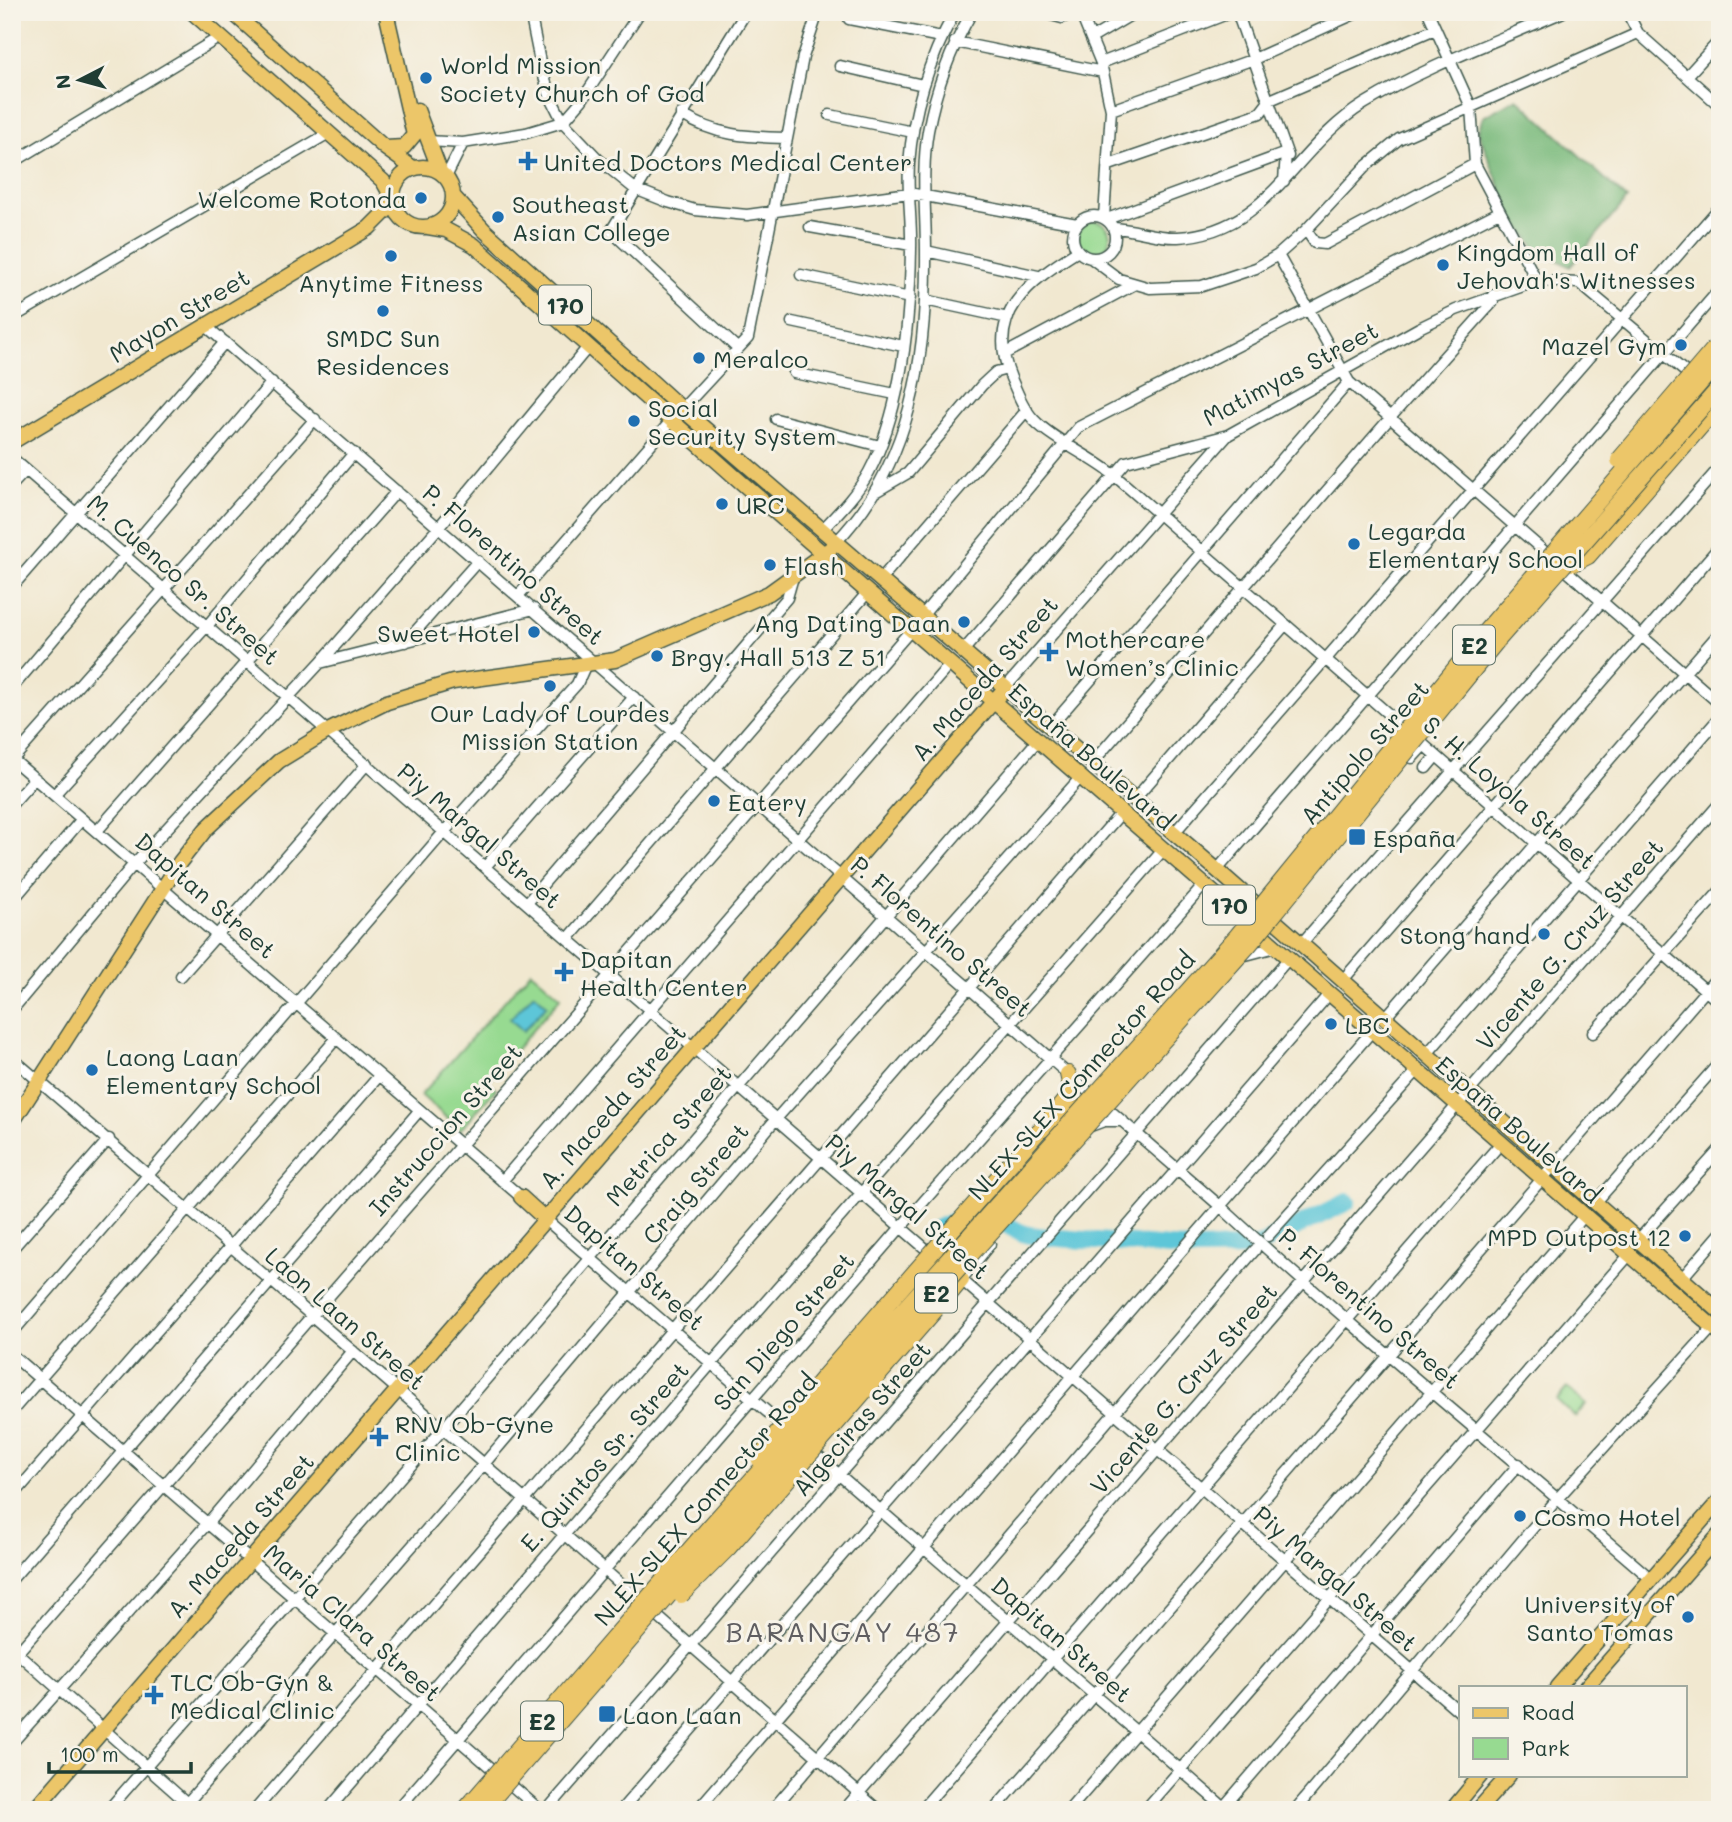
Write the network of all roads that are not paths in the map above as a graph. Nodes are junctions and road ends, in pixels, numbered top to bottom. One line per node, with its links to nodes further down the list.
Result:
1 (192, 12): 24 (main road)
2 (201, 12): 24 (main road)
3 (232, 12): 22 (main road)
4 (249, 12): 22 (street)
5 (386, 12): 30 (main road)
6 (530, 12): 43 (street)
7 (640, 12): 43 (street)
8 (746, 12): 41 (street)
9 (818, 12): 46 (street)
10 (956, 12): 26 (street)
11 (972, 12): 29 (street)
12 (1040, 12): 13 (street)
13 (1074, 12)
14 (1080, 12): 27 (street)
15 (1136, 12): 27 (street)
16 (1234, 12): 31 (street); 34 (street)
17 (1359, 12): 31 (street)
18 (1427, 12): 23 (street)
19 (1563, 12): 32 (street)
20 (1627, 12): 25 (street)
21 (849, 19): 26 (street)
22 (250, 28): 49 (main road)
23 (1436, 29): 32 (street); 37 (street)
24 (214, 32): 45 (main road); 51 (street)
25 (1638, 33): 35 (street); 39 (street)
26 (941, 37): 36 (street)
27 (1092, 38): 34 (street)
28 (1720, 40): 35 (street)
29 (955, 42): 34 (street); 60 (street)
30 (395, 58): 47 (main road); 49 (main road)
31 (1254, 59): 37 (street); 40 (street)
32 (1450, 62): 39 (street); 54 (street)
33 (840, 66): 36 (street)
34 (1102, 67): 40 (street)
35 (1687, 76): 38 (street)
36 (923, 85): 44 (street)
37 (1270, 100): 50 (street); 53 (street)
38 (1720, 106)
39 (1471, 107): 52 (street); 72 (street)
40 (1111, 110): 53 (street)
41 (681, 114): 46 (street); 58 (street)
42 (830, 115): 44 (street)
43 (563, 122): 48 (street); 58 (street)
44 (914, 132): 59 (street)
45 (329, 133): 62 (main road); 87 (street)
46 (787, 138): 65 (street)
47 (428, 141): 48 (street); 56 (main road)
48 (463, 143): 56 (street)
49 (385, 148): 55 (main road)
50 (1286, 153): 54 (street); 57 (street); 66 (street)
51 (12, 163)
52 (1475, 164): 64 (street); 72 (street)
53 (1109, 165): 66 (street)
54 (1297, 165): 57 (street)
55 (413, 168): 56 (main road); 62 (main road)
56 (443, 174): 61 (main road, 170)
57 (1284, 181): 66 (street)
58 (635, 189): 65 (street); 96 (street)
59 (909, 193): 60 (street); 65 (street); 73 (street)
60 (923, 194): 68 (street); 74 (street)
61 (453, 196): 69 (main road); 109 (main road, España Boulevard / 170)
62 (393, 201): 67 (main road); 71 (main road, Mayon Street)
63 (1720, 207): 89 (street)
64 (1499, 212): 80 (street); 86 (street)
65 (774, 213): 96 (street)
66 (1109, 221): 68 (street); 77 (street)
67 (409, 224): 69 (main road, 170); 71 (main road, Mayon Street)
68 (1077, 224): 75 (street)
69 (428, 227): 95 (main road, España Boulevard / 170)
70 (810, 227): 73 (street)
71 (369, 228): 91 (main road, Mayon Street)
72 (1306, 230): 76 (street)
73 (911, 245): 84 (street)
74 (926, 251): 79 (street); 85 (street)
75 (1078, 251): 77 (street); 79 (street)
76 (1278, 255): 81 (street); 86 (street)
77 (1091, 258): 81 (street)
78 (801, 275): 84 (street)
79 (1038, 276): 88 (street)
80 (1537, 281): 83 (street, Matimyas Street); 89 (street)
81 (1133, 285): 97 (street)
82 (1720, 289): 98 (street)
83 (1493, 295): 101 (street, Matimyas Street); 111 (street)
84 (910, 299): 94 (street)
85 (925, 300): 88 (street); 127 (street)
86 (1308, 312): 101 (street); 117 (street)
87 (12, 318)
88 (1008, 318): 97 (street)
89 (1621, 318): 98 (street); 125 (street)
90 (792, 322): 94 (street)
91 (206, 326): 92 (street, P. Florentino Street); 116 (main road, Mayon Street)
92 (225, 342): 104 (street, P. Florentino Street); 128 (street)
93 (1720, 342): 176 (highway, bridge)
94 (903, 346): 107 (street)
95 (588, 347): 114 (main road, España Boulevard / 170); 131 (street)
96 (738, 349): 109 (street)
97 (1004, 354): 100 (street)
98 (1664, 354): 106 (street); 130 (street)
99 (1720, 360): 322 (highway, NLEX-SLEX Connector Road / E2, bridge)
100 (1007, 369): 110 (street); 127 (street)
101 (1341, 372): 105 (street); 115 (street, Matimyas Street)
102 (1720, 372): 106 (street, Antipolo Street)
103 (794, 373): 107 (street)
104 (272, 382): 112 (street, P. Florentino Street); 137 (street)
105 (1349, 382): 111 (street); 136 (street)
106 (1712, 388): 139 (street, Antipolo Street); 344 (highway, NLEX-SLEX Connector Road / E2, bridge)
107 (895, 394): 118 (street)
108 (1720, 404): 139 (highway)
109 (682, 409): 132 (main road, España Boulevard / 170)
110 (1027, 410): 117 (street); 143 (street)
111 (1389, 417): 125 (street); 146 (street)
112 (315, 419): 119 (street, P. Florentino Street); 145 (street)
113 (776, 419): 118 (street)
114 (671, 421): 133 (main road, España Boulevard / 170); 148 (street)
115 (1228, 435): 123 (street, Matimyas Street); 129 (street, A. Maceda Street)
116 (12, 442)
117 (1067, 442): 123 (street); 151 (street)
118 (880, 446): 132 (street)
119 (354, 453): 126 (street, P. Florentino Street); 153 (street)
120 (12, 458): 122 (street, M. Cuenco Sr. Street)
121 (1720, 467): 149 (street)
122 (26, 470): 124 (street); 128 (street, M. Cuenco Sr. Street)
123 (1114, 475): 129 (street, S. H. Loyola Street); 158 (street, Matimyas Street)
124 (12, 485)
125 (1472, 488): 130 (street); 160 (street)
126 (397, 491): 131 (street, P. Florentino Street); 159 (street)
127 (877, 491): 134 (street)
128 (75, 513): 137 (street, M. Cuenco Sr. Street); 144 (street)
129 (1159, 514): 136 (street, S. H. Loyola Street); 166 (street, A. Maceda Street)
130 (1514, 524): 139 (street); 167 (street)
131 (439, 527): 140 (street, P. Florentino Street); 161 (street)
132 (822, 530): 133 (main road); 134 (main road, España Boulevard / 170)
133 (811, 542): 138 (main road, España Boulevard / 170); 141 (main road)
134 (836, 542): 138 (main road); 143 (main road, España Boulevard / 170)
135 (1720, 547): 156 (street)
136 (1203, 553): 146 (street, S. H. Loyola Street); 173 (street)
137 (125, 555): 145 (street, M. Cuenco Sr. Street); 165 (street)
138 (825, 555): 141 (main road); 147 (main road, España Boulevard / 170)
139 (1557, 561): 149 (street); 176 (street, Antipolo Street)
140 (478, 562): 148 (street, P. Florentino Street); 157 (street)
141 (804, 565): 142 (main road)
142 (793, 577): 163 (main road); 175 (street)
143 (880, 580): 151 (main road, España Boulevard / 170)
144 (12, 587)
145 (165, 590): 153 (street, M. Cuenco Sr. Street); 181 (street)
146 (1244, 590): 152 (street, S. H. Loyola Street); 182 (street)
147 (868, 592): 154 (main road, España Boulevard / 170); 184 (street)
148 (519, 596): 150 (street, P. Florentino Street)
149 (1602, 601): 156 (street); 186 (street)
150 (534, 609): 157 (street); 163 (street, P. Florentino Street)
151 (922, 616): 158 (main road, España Boulevard / 170)
152 (1284, 625): 160 (street, S. H. Loyola Street); 190 (street)
153 (207, 626): 159 (street, M. Cuenco Sr. Street); 189 (street)
154 (911, 630): 162 (main road, España Boulevard / 170); 193 (street, Instruccion Street)
155 (1720, 632): 164 (street)
156 (1643, 636): 164 (street); 194 (street)
157 (406, 642): 161 (street)
158 (962, 651): 166 (main road, España Boulevard / 170)
159 (246, 659): 168 (street, M. Cuenco Sr. Street); 197 (street)
160 (1324, 659): 167 (street, S. H. Loyola Street); 199 (street)
161 (320, 663): 168 (street)
162 (950, 664): 170 (main road, España Boulevard / 170); 200 (street)
163 (591, 665): 169 (street, P. Florentino Street); 174 (main road); 198 (street)
164 (1684, 673): 171 (street); 201 (street)
165 (12, 688)
166 (1005, 688): 170 (main road, A. Maceda Street); 173 (main road, España Boulevard / 170)
167 (1367, 695): 176 (street, S. H. Loyola Street); 205 (street)
168 (288, 696): 174 (street, M. Cuenco Sr. Street); 203 (street)
169 (634, 697): 175 (street, P. Florentino Street); 204 (street)
170 (993, 701): 177 (main road, España Boulevard / 170); 206 (main road, A. Maceda Street)
171 (1720, 704)
172 (1720, 717): 207 (street)
173 (1050, 727): 182 (main road, España Boulevard / 170)
174 (328, 731): 183 (street, Piy Margal Street); 209 (main road)
175 (675, 732): 184 (street, P. Florentino Street); 212 (street)
176 (1409, 732): 178 (street, S. H. Loyola Street); 213 (street, Antipolo Street)
177 (1038, 740): 187 (main road, España Boulevard / 170); 214 (street, Metrica Street)
178 (1424, 745): 179 (street, S. H. Loyola Street); 180 (street)
179 (1436, 756): 185 (street); 186 (street, S. H. Loyola Street)
180 (1412, 758)
181 (12, 759): 188 (street, Dapitan Street)
182 (1092, 763): 190 (main road, España Boulevard / 170)
183 (366, 764): 198 (street, Piy Margal Street); 217 (street)
184 (717, 768): 193 (street, P. Florentino Street); 218 (street)
185 (1426, 768)
186 (1452, 771): 194 (street, S. H. Loyola Street); 219 (street)
187 (1081, 777): 195 (main road, España Boulevard / 170); 221 (street, Craig Street)
188 (35, 778): 189 (street, Dapitan Street); 192 (street)
189 (54, 795): 196 (street, Dapitan Street)
190 (1134, 800): 199 (main road, España Boulevard / 170)
191 (1720, 803): 215 (street, Vicente G. Cruz Street)
192 (12, 804)
193 (758, 804): 200 (street, P. Florentino Street); 224 (street, Instruccion Street)
194 (1495, 807): 201 (street, S. H. Loyola Street); 227 (street)
195 (1121, 813): 202 (main road, España Boulevard / 170); 228 (street)
196 (82, 819): 197 (street, Dapitan Street); 211 (street)
197 (97, 831): 203 (street, Dapitan Street)
198 (444, 832): 204 (street, Piy Margal Street); 232 (street)
199 (1174, 833): 205 (main road, España Boulevard / 170)
200 (798, 839): 206 (street, P. Florentino Street); 233 (street)
201 (1536, 843): 207 (street, S. H. Loyola Street); 235 (street)
202 (1164, 849): 208 (main road, España Boulevard / 170); 236 (street, E. Quintos Sr. Street)
203 (134, 864): 209 (street, Dapitan Street); 234 (street)
204 (485, 867): 212 (street, Piy Margal Street)
205 (1217, 870): 213 (main road, España Boulevard / 170)
206 (841, 876): 214 (street, P. Florentino Street); 240 (main road, A. Maceda Street)
207 (1579, 880): 215 (street, S. H. Loyola Street); 241 (street)
208 (1205, 884): 216 (main road, España Boulevard / 170); 243 (street, San Diego Street)
209 (163, 888): 217 (street, Dapitan Street); 248 (main road)
210 (1720, 891): 222 (street)
211 (12, 901)
212 (527, 903): 218 (street, Piy Margal Street)
213 (1258, 906): 216 (street, Antipolo Street); 219 (main road, España Boulevard / 170)
214 (886, 916): 221 (street, P. Florentino Street); 249 (street, Metrica Street)
215 (1620, 916): 222 (street, S. H. Loyola Street); 250 (street, Vicente G. Cruz Street)
216 (1245, 919): 220 (main road, España Boulevard / 170); 251 (street, Antipolo Street)
217 (218, 936): 226 (street); 232 (street, Dapitan Street)
218 (568, 939): 224 (street, Piy Margal Street)
219 (1301, 944): 227 (main road, España Boulevard / 170)
220 (1276, 947): 223 (main road, España Boulevard / 170); 251 (street, Antipolo Street)
221 (926, 950): 228 (street, P. Florentino Street); 254 (street, Craig Street)
222 (1665, 955): 229 (street, S. H. Loyola Street); 238 (street)
223 (1289, 958): 230 (main road, España Boulevard / 170); 259 (street, Algeciras Street)
224 (608, 974): 233 (street, Piy Margal Street); 262 (street, Instruccion Street)
225 (1720, 974): 229 (street)
226 (181, 975)
227 (1342, 981): 235 (main road, España Boulevard / 170)
228 (968, 987): 236 (street, P. Florentino Street); 264 (street)
229 (1706, 991): 231 (street, S. H. Loyola Street); 265 (street)
230 (1330, 993): 237 (main road, España Boulevard / 170); 266 (street)
231 (1720, 1003)
232 (297, 1005): 239 (street, Dapitan Street); 267 (street)
233 (649, 1009): 240 (street, Piy Margal Street); 269 (street)
234 (12, 1010)
235 (1385, 1018): 241 (main road, España Boulevard / 170)
236 (1009, 1023): 243 (street, P. Florentino Street); 270 (street, E. Quintos Sr. Street)
237 (1372, 1031): 245 (main road, España Boulevard / 170); 273 (street)
238 (1593, 1033)
239 (337, 1039): 247 (street, Dapitan Street); 274 (street)
240 (693, 1048): 249 (street, Piy Margal Street); 276 (main road, A. Maceda Street)
241 (1426, 1055): 250 (main road, España Boulevard / 170)
242 (12, 1058): 248 (street, Laon Laan Street)
243 (1050, 1058): 246 (street, P. Florentino Street); 277 (street, San Diego Street)
244 (1720, 1062): 272 (street)
245 (1417, 1071): 252 (main road, España Boulevard / 170); 279 (street)
246 (1068, 1074): 251 (street, P. Florentino Street); 258 (highway)
247 (379, 1076): 253 (street, Dapitan Street); 281 (street)
248 (39, 1080): 256 (main road); 260 (street, Laon Laan Street)
249 (737, 1086): 254 (street, Piy Margal Street); 285 (street, Metrica Street)
250 (1468, 1091): 252 (street, Vicente G. Cruz Street); 265 (main road, España Boulevard / 170)
251 (1100, 1101): 255 (street, P. Florentino Street); 257 (street, Antipolo Street); 258 (highway)
252 (1456, 1105): 261 (main road, España Boulevard / 170); 288 (street, Vicente G. Cruz Street)
253 (419, 1111): 262 (street, Dapitan Street); 289 (street)
254 (776, 1119): 264 (street, Piy Margal Street); 291 (street, Craig Street)
255 (1122, 1121): 257 (street); 259 (street, P. Florentino Street)
256 (12, 1123)
257 (1088, 1127): 287 (street, Antipolo Street, bridge)
258 (1039, 1131): 322 (highway, bridge)
259 (1136, 1133): 266 (street, P. Florentino Street); 293 (street, Algeciras Street)
260 (109, 1139): 267 (street, Laon Laan Street); 282 (street)
261 (1500, 1143): 268 (main road, España Boulevard / 170); 296 (street)
262 (458, 1145): 269 (street, Dapitan Street); 295 (street, Instruccion Street)
263 (1720, 1149): 280 (street)
264 (820, 1157): 270 (street, Piy Margal Street); 297 (street)
265 (1555, 1165): 268 (street); 272 (main road, España Boulevard / 170)
266 (1178, 1169): 273 (street, P. Florentino Street); 300 (street)
267 (149, 1175): 274 (street, Laon Laan Street); 299 (street)
268 (1542, 1179): 275 (main road, España Boulevard / 170); 303 (street)
269 (502, 1181): 271 (street, Dapitan Street)
270 (863, 1195): 277 (street, Piy Margal Street); 304 (street, E. Quintos Sr. Street)
271 (521, 1197): 276 (main road, Dapitan Street)
272 (1596, 1202): 280 (main road, España Boulevard / 170)
273 (1220, 1206): 288 (street, P. Florentino Street); 305 (street)
274 (190, 1210): 281 (street, Laon Laan Street); 306 (street)
275 (1585, 1215): 284 (main road, España Boulevard / 170); 308 (street)
276 (544, 1218): 285 (street, Dapitan Street); 307 (main road, A. Maceda Street)
277 (901, 1227): 287 (street, Piy Margal Street); 309 (street, San Diego Street)
278 (1720, 1234): 286 (street)
279 (1268, 1236)
280 (1639, 1239): 286 (main road, España Boulevard / 170)
281 (231, 1245): 289 (street, Laon Laan Street); 312 (street)
282 (12, 1249)
283 (1255, 1250): 311 (street)
284 (1630, 1254): 298 (main road, España Boulevard / 170); 313 (street)
285 (589, 1258): 291 (street, Dapitan Street); 314 (street, Metrica Street)
286 (1683, 1278): 294 (main road, España Boulevard / 170)
287 (961, 1280): 290 (street, Piy Margal Street); 292 (highway)
288 (1303, 1280): 296 (street, P. Florentino Street); 316 (street, Vicente G. Cruz Street)
289 (272, 1281): 295 (street, Laon Laan Street); 315 (street)
290 (976, 1292): 292 (street); 293 (street, Piy Margal Street)
291 (629, 1293): 297 (street, Dapitan Street); 317 (street, Craig Street)
292 (943, 1301): 344 (highway, bridge)
293 (989, 1304): 300 (street, Piy Margal Street); 319 (street, Algeciras Street)
294 (1720, 1312)
295 (312, 1316): 301 (street, Laon Laan Street); 320 (street, Instruccion Street)
296 (1348, 1318): 303 (street, P. Florentino Street); 321 (street)
297 (672, 1329): 304 (street, Dapitan Street); 324 (street)
298 (1716, 1330): 325 (street)
299 (12, 1333)
300 (1028, 1338): 305 (street, Piy Margal Street); 327 (street)
301 (352, 1352): 307 (street, Laon Laan Street); 328 (street)
302 (12, 1355): 306 (street, Maria Clara Street)
303 (1388, 1355): 308 (street, P. Florentino Street); 329 (street)
304 (711, 1364): 309 (street, Dapitan Street); 330 (street, E. Quintos Sr. Street)
305 (1074, 1377): 311 (street, Piy Margal Street); 332 (street)
306 (40, 1379): 310 (street); 312 (street, Maria Clara Street)
307 (396, 1389): 314 (street, Laon Laan Street); 333 (main road, A. Maceda Street)
308 (1433, 1390): 313 (street, P. Florentino Street); 334 (street)
309 (752, 1399): 319 (street, Dapitan Street); 335 (street, San Diego Street)
310 (12, 1412)
311 (1116, 1414): 316 (street, Piy Margal Street); 338 (street)
312 (82, 1416): 315 (street, Maria Clara Street); 323 (street)
313 (1477, 1428): 318 (street, P. Florentino Street); 339 (street)
314 (443, 1429): 317 (street, Laon Laan Street); 340 (street, Metrica Street)
315 (124, 1452): 320 (street, Maria Clara Street); 337 (street)
316 (1157, 1452): 321 (street, Piy Margal Street); 341 (street, Vicente G. Cruz Street)
317 (484, 1464): 324 (street, Laon Laan Street); 342 (street, Craig Street)
318 (1519, 1464): 325 (street, P. Florentino Street); 343 (street)
319 (838, 1475): 327 (street, Dapitan Street); 345 (street, Algeciras Street)
320 (164, 1487): 328 (street, Maria Clara Street); 346 (street, Instruccion Street)
321 (1200, 1490): 329 (street, Piy Margal Street); 347 (street)
322 (742, 1491): 375 (highway, NLEX-SLEX Connector Road / E2, bridge)
323 (12, 1497)
324 (523, 1498): 330 (street, Laon Laan Street); 348 (street)
325 (1558, 1498): 336 (street, P. Florentino Street); 349 (street)
326 (1720, 1500): 336 (main road)
327 (880, 1510): 332 (street, Dapitan Street); 350 (street)
328 (207, 1524): 333 (street, Maria Clara Street); 353 (street)
329 (1241, 1525): 334 (street, Piy Margal Street); 354 (street)
330 (564, 1534): 335 (street, Laon Laan Street); 355 (street, E. Quintos Sr. Street)
331 (1720, 1534): 352 (main road)
332 (923, 1547): 338 (street, Dapitan Street); 357 (street)
333 (248, 1560): 340 (street, Maria Clara Street); 358 (main road, A. Maceda Street)
334 (1283, 1561): 339 (street, Piy Margal Street); 359 (street)
335 (606, 1570): 345 (street, Laon Laan Street); 360 (street, San Diego Street)
336 (1650, 1578): 351 (main road)
337 (12, 1579)
338 (966, 1586): 341 (street, Dapitan Street); 362 (street)
339 (1328, 1598): 343 (street, Piy Margal Street); 364 (street)
340 (294, 1599): 342 (street, Maria Clara Street); 363 (street, Metrica Street)
341 (1008, 1622): 347 (street, Dapitan Street); 367 (street, Vicente G. Cruz Street)
342 (335, 1634): 348 (street, Maria Clara Street); 368 (street, Craig Street)
343 (1371, 1635): 349 (street, Piy Margal Street); 369 (street)
344 (628, 1644): 376 (highway, NLEX-SLEX Connector Road / E2, bridge)
345 (691, 1645): 350 (street, Laon Laan Street); 378 (street, Algeciras Street)
346 (14, 1653): 353 (street)
347 (1052, 1660): 354 (street, Dapitan Street); 384 (street)
348 (377, 1670): 355 (street, Maria Clara Street); 372 (street)
349 (1412, 1670): 356 (street, Piy Margal Street); 388 (street)
350 (733, 1683): 357 (street, Laon Laan Street); 379 (street)
351 (1558, 1686)
352 (1587, 1686)
353 (58, 1689): 358 (street); 361 (street)
354 (1093, 1697): 359 (street, Dapitan Street); 385 (street)
355 (419, 1706): 360 (street, Maria Clara Street); 373 (street, E. Quintos Sr. Street)
356 (1459, 1711)
357 (774, 1720): 362 (street, Laon Laan Street); 380 (street)
358 (104, 1730): 363 (street); 370 (main road, A. Maceda Street)
359 (1135, 1731): 364 (street, Dapitan Street); 386 (street)
360 (458, 1739): 374 (street, San Diego Street); 377 (street, Maria Clara Street)
361 (12, 1743)
362 (815, 1760): 367 (street, Laon Laan Street); 381 (street)
363 (145, 1767): 368 (street); 371 (street, Metrica Street)
364 (1180, 1769): 369 (street, Dapitan Street); 387 (street)
365 (1480, 1776): 389 (main road)
366 (1508, 1776): 390 (main road)
367 (858, 1793): 382 (street, Vicente G. Cruz Street); 383 (street, Laon Laan Street)
368 (187, 1807)
369 (1224, 1809)
370 (34, 1810)
371 (108, 1810)
372 (255, 1810)
373 (328, 1810)
374 (397, 1810)
375 (465, 1810)
376 (483, 1810)
377 (540, 1810)
378 (547, 1810)
379 (621, 1810)
380 (696, 1810)
381 (772, 1810)
382 (844, 1810)
383 (878, 1810)
384 (921, 1810)
385 (994, 1810)
386 (1069, 1810)
387 (1145, 1810)
388 (1295, 1810)
389 (1452, 1810)
390 (1478, 1810)

